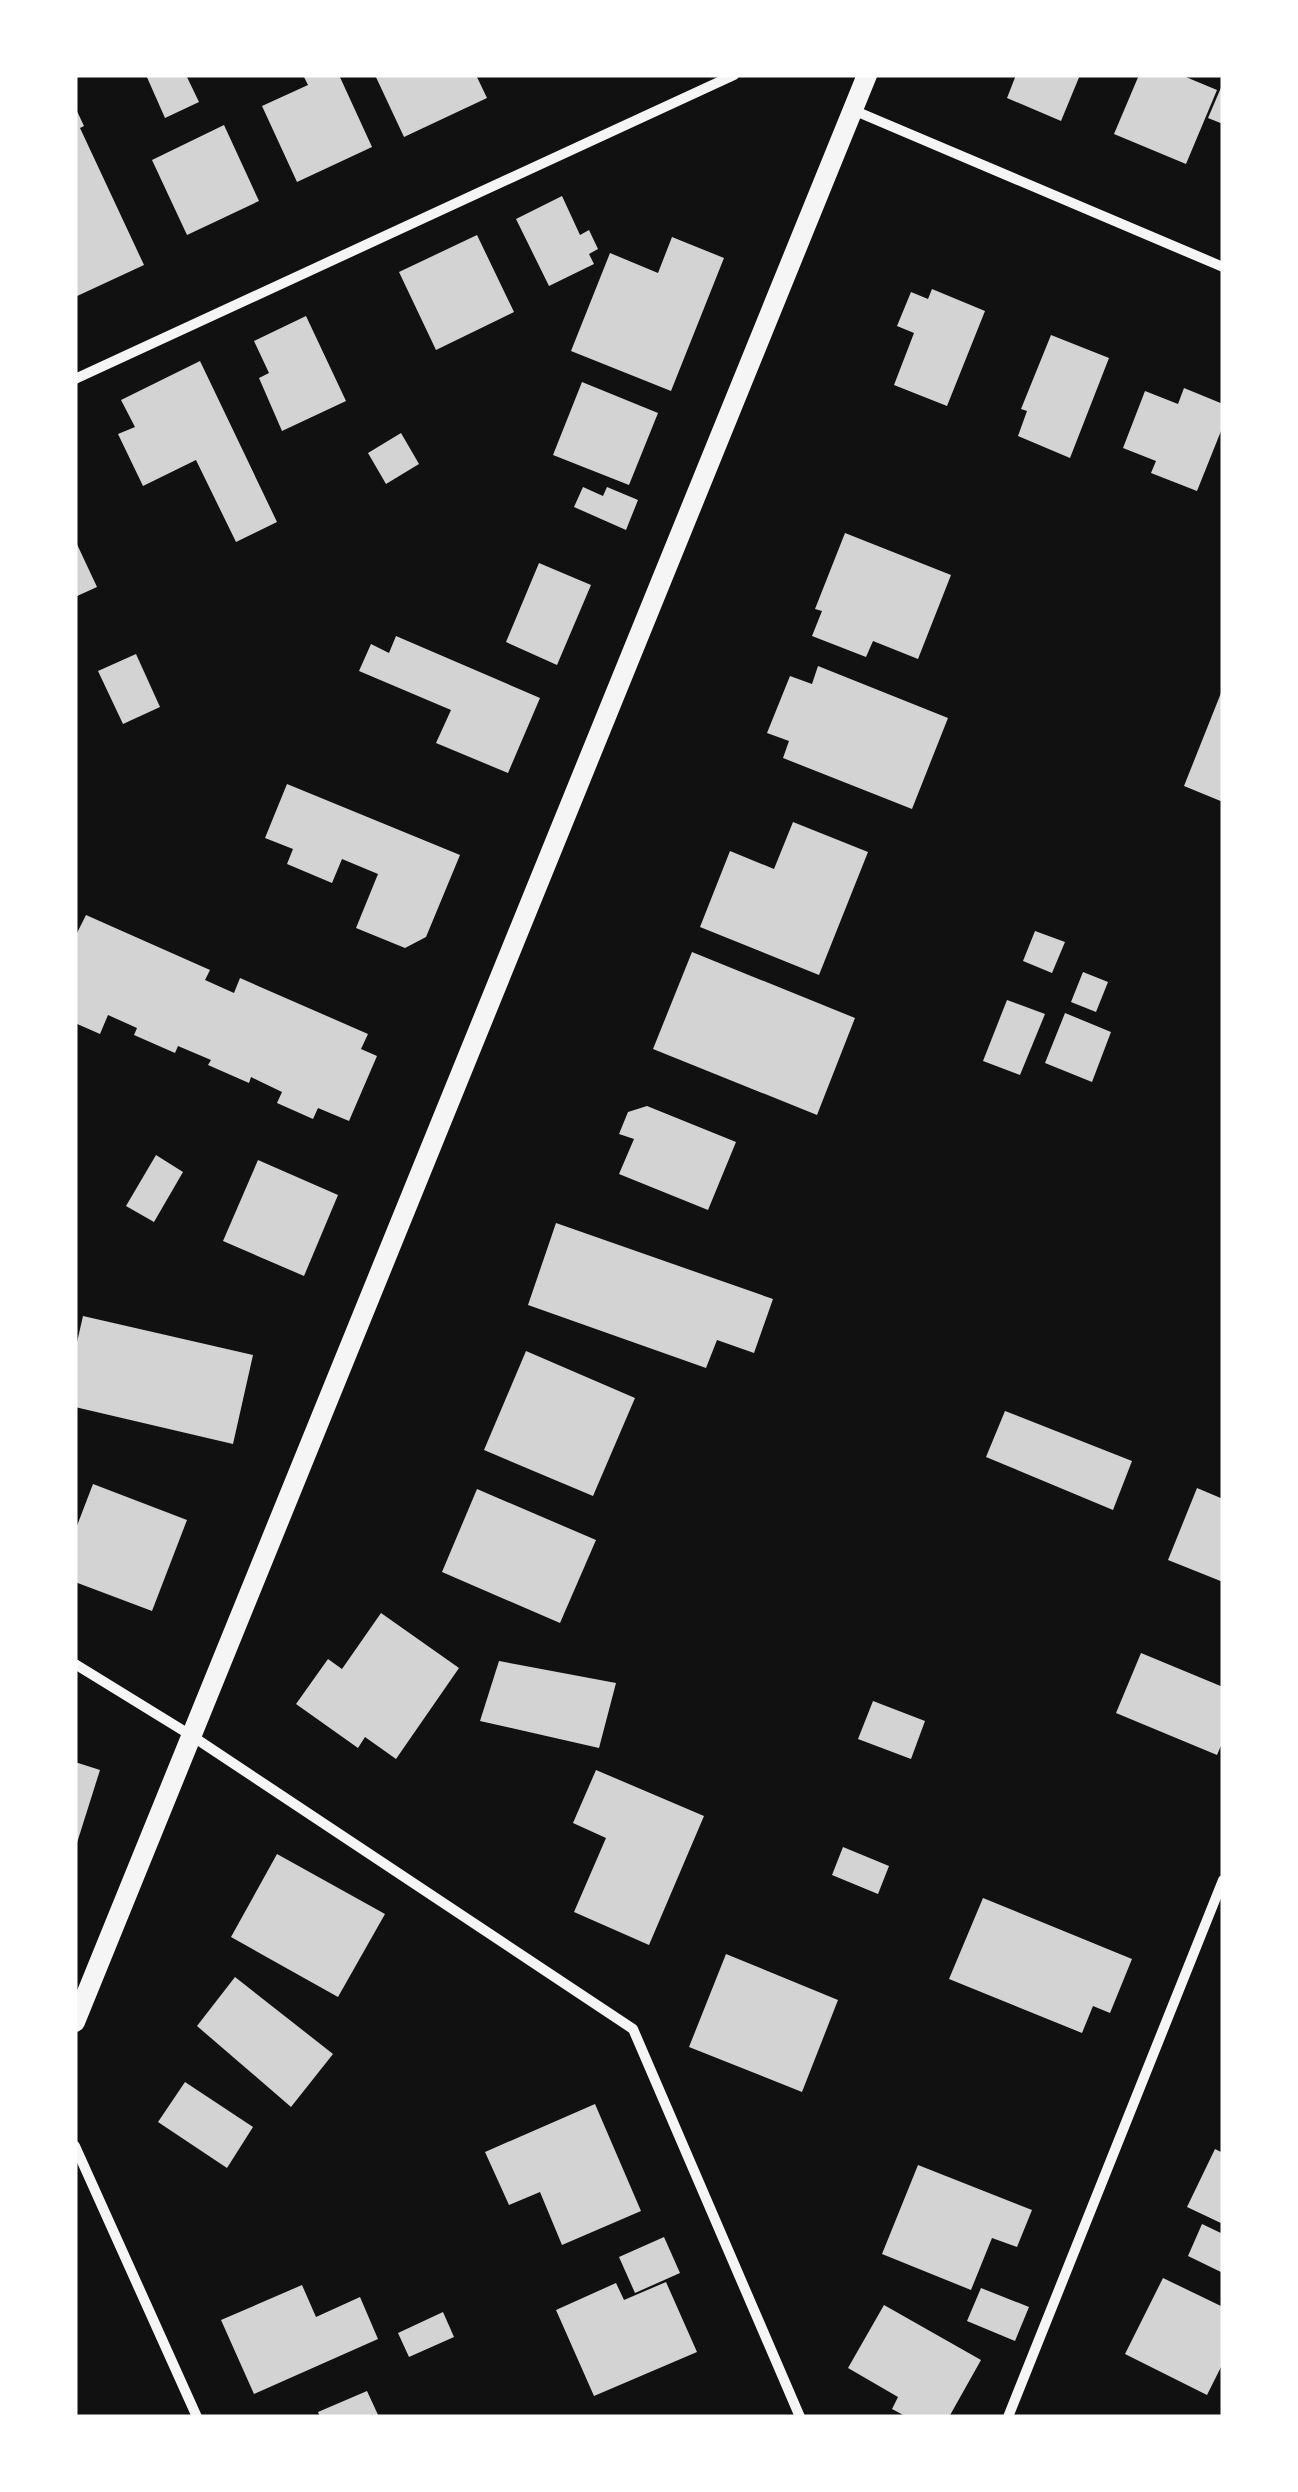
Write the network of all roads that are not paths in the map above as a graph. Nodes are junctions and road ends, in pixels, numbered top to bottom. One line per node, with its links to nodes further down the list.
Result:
1 (734, 75): 5 (street)
2 (868, 75): 3 (main road)
3 (854, 110): 4 (street); 7 (main road)
4 (1223, 267)
5 (75, 379)
6 (75, 1664): 7 (street)
7 (192, 1736): 9 (main road); 12 (street)
8 (1223, 1880): 13 (street)
9 (75, 2022)
10 (75, 2146): 11 (street)
11 (197, 2417)
12 (800, 2417)
13 (1008, 2417)

